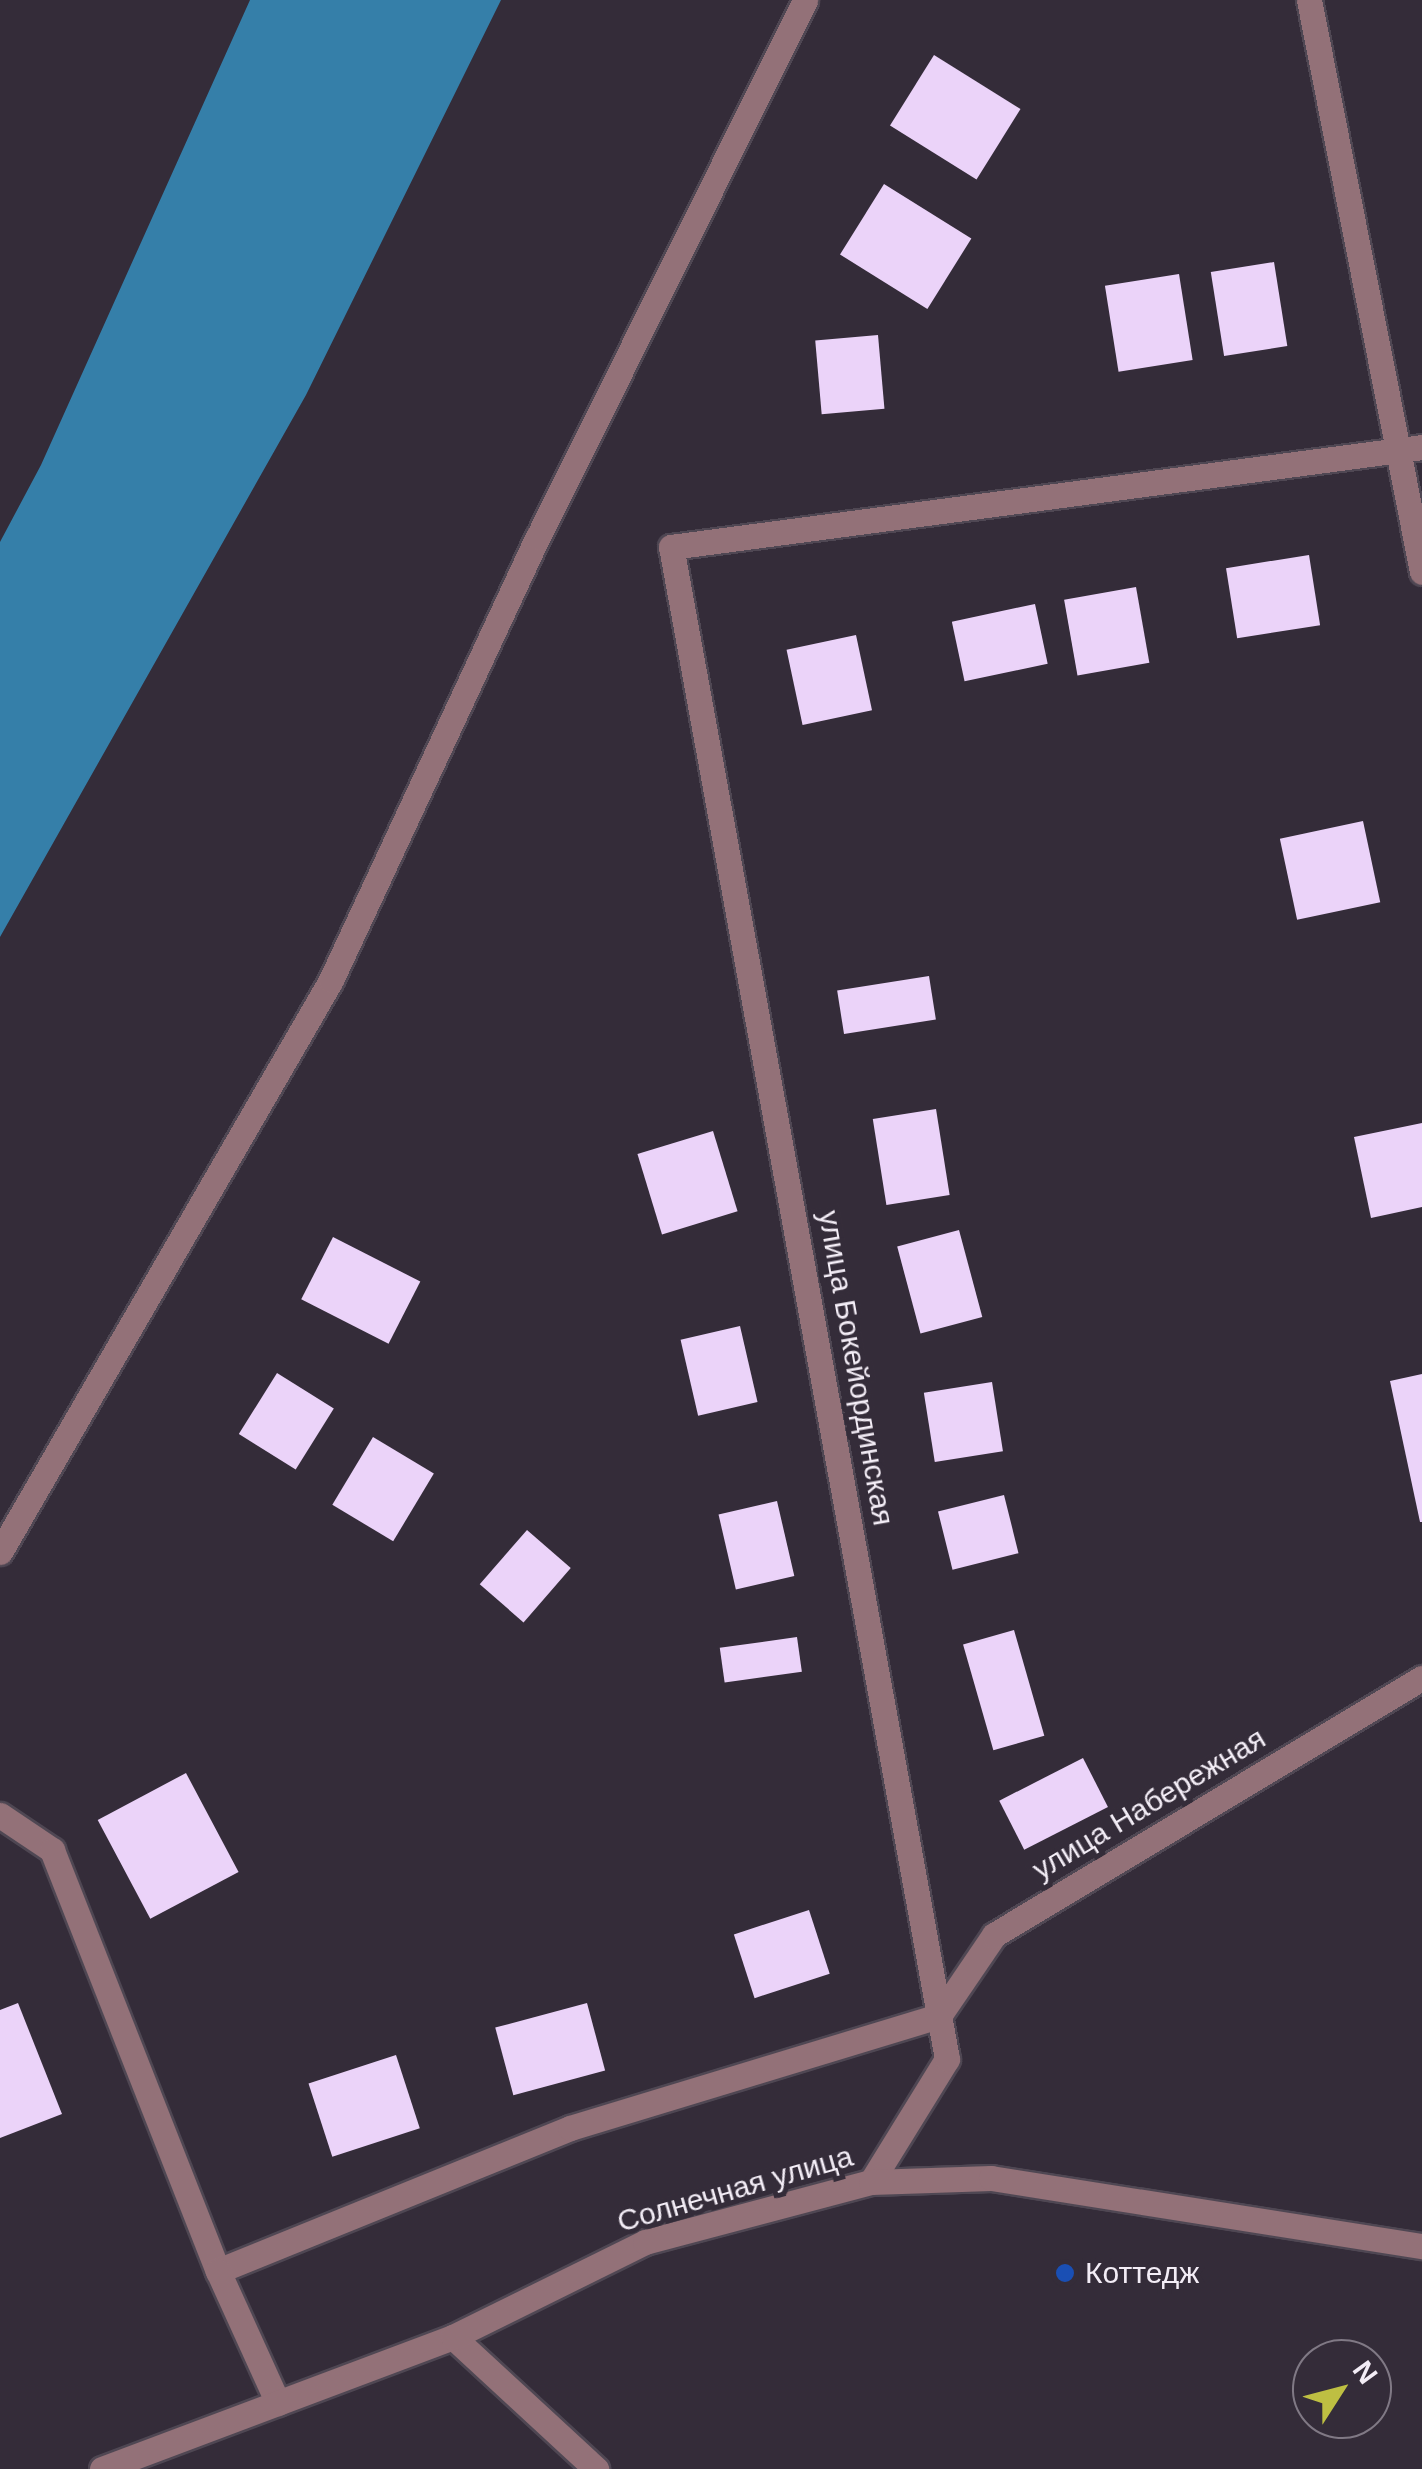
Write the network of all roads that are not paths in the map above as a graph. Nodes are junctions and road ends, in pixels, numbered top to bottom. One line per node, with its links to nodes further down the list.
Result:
1 (805, 0): 5 (street)
2 (1309, 0): 3 (street)
3 (1410, 450): 4 (street); 8 (street, улица Бокейординская)
4 (1422, 572)
5 (0, 1552)
6 (1422, 1678): 8 (street, улица Набережная)
7 (0, 1814): 11 (street)
8 (939, 2016): 9 (street, улица Бокейординская); 11 (street)
9 (870, 2182): 10 (street, Солнечная улица); 12 (street, Солнечная улица)
10 (1422, 2246)
11 (218, 2272): 13 (street)
12 (453, 2337): 13 (street, Солнечная улица); 15 (street)
13 (278, 2403): 14 (street, Солнечная улица)
14 (102, 2469)
15 (596, 2469)

